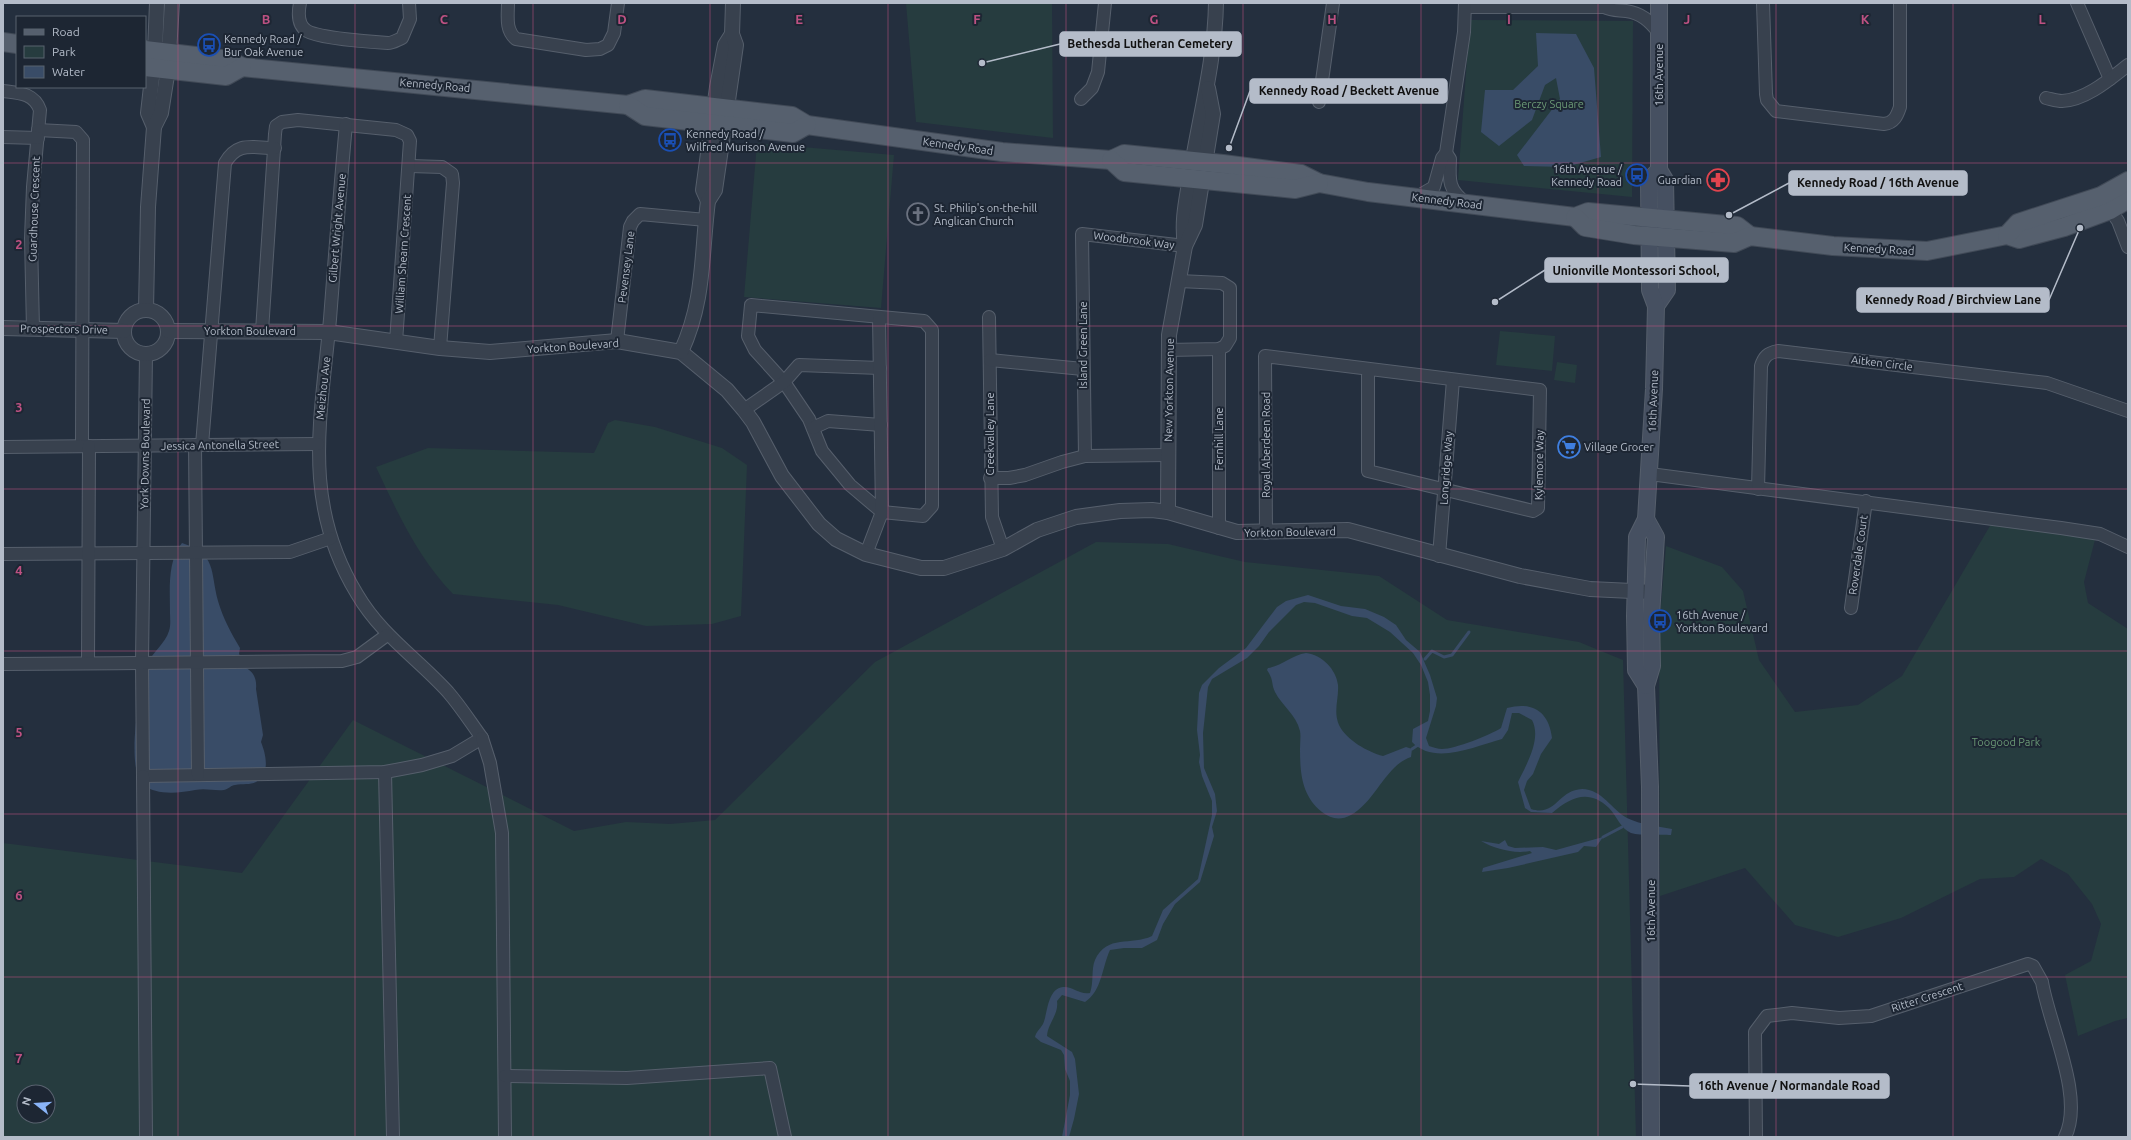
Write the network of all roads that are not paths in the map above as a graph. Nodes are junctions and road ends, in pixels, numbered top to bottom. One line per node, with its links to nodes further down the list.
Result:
1 (157, 3): 20 (street)
2 (172, 3): 20 (street)
3 (300, 3): 4 (street)
4 (409, 3)
5 (508, 3): 6 (street)
6 (618, 3)
7 (733, 3): 27 (street)
8 (1106, 3): 25 (street)
9 (1216, 3): 34 (street, New Yorkton Avenue)
10 (1333, 3): 26 (street)
11 (1659, 3): 17 (main road, 16th Avenue)
12 (1764, 3): 13 (street)
13 (1900, 3)
14 (2077, 3): 22 (street)
15 (1465, 5): 16 (street); 32 (street)
16 (1606, 5): 17 (street)
17 (1659, 33): 44 (main road, 16th Avenue)
18 (3, 42): 19 (main road)
19 (16, 44)
20 (156, 60): 27 (main road, Kennedy Road); 52 (street)
21 (2128, 65): 22 (street)
22 (2110, 79): 24 (street)
23 (3, 91): 29 (street, Guardhouse Crescent)
24 (2046, 98)
25 (1081, 99)
26 (1319, 102)
27 (719, 116): 33 (main road, Kennedy Road); 45 (street)
28 (346, 124): 31 (street); 35 (street, William Shearn Crescent); 62 (street, Gilbert Wright Avenue)
29 (38, 134): 30 (street); 56 (street, Guardhouse Crescent); 57 (street)
30 (3, 137)
31 (275, 148): 60 (street); 61 (street)
32 (1446, 153): 39 (street); 42 (street)
33 (1111, 160): 34 (main road, Kennedy Road); 36 (main road, Kennedy Road)
34 (1199, 161): 36 (street, New Yorkton Avenue); 38 (main road, Kennedy Road)
35 (410, 166): 64 (street, William Shearn Crescent); 65 (street)
36 (1196, 179): 38 (main road, Kennedy Road); 49 (street, New Yorkton Avenue)
37 (2128, 181): 41 (main road, Kennedy Road)
38 (1320, 183): 39 (main road, Kennedy Road)
39 (1415, 198): 42 (main road, Kennedy Road)
40 (2128, 199): 41 (main road, Kennedy Road)
41 (2106, 203): 47 (main road, Kennedy Road); 50 (street)
42 (1468, 204): 43 (main road, Kennedy Road)
43 (1575, 217): 44 (main road, Kennedy Road); 48 (main road, Kennedy Road)
44 (1657, 217): 47 (main road, Kennedy Road); 48 (main road, 16th Avenue)
45 (706, 220): 63 (street, Pevensey Lane); 68 (street)
46 (1082, 234): 49 (street, Woodbrook Way); 73 (street, Island Green Lane)
47 (1750, 236): 48 (main road, Kennedy Road)
48 (1657, 237): 88 (main road, 16th Avenue)
49 (1185, 246): 51 (street, New Yorkton Avenue)
50 (2128, 247)
51 (1179, 281): 66 (street); 67 (street, New Yorkton Avenue)
52 (146, 310): 58 (street); 59 (street)
53 (989, 317): 71 (street, Creekvalley Lane)
54 (879, 318): 72 (street); 76 (street); 93 (street)
55 (3, 328): 56 (street, Prospectors Drive)
56 (33, 329): 57 (street, Prospectors Drive)
57 (82, 330): 58 (street, Prospectors Drive); 83 (street)
58 (124, 330): 69 (street)
59 (168, 331): 60 (street, Yorkton Boulevard); 69 (street)
60 (213, 331): 61 (street, Yorkton Boulevard); 82 (street)
61 (262, 331): 62 (street, Yorkton Boulevard)
62 (328, 332): 64 (street, Yorkton Boulevard); 81 (street, Meizhou Ave)
63 (617, 341): 65 (street, Yorkton Boulevard); 68 (street, Yorkton Boulevard)
64 (396, 342): 65 (street, Yorkton Boulevard)
65 (440, 348)
66 (1219, 349): 67 (street); 96 (street, Fernhill Lane)
67 (1168, 350): 86 (street, New Yorkton Avenue)
68 (681, 352): 78 (street, Yorkton Boulevard)
69 (146, 354): 84 (street, York Downs Boulevard)
70 (1265, 356): 74 (street, Kylemore Way); 97 (street, Royal Aberdeen Road)
71 (990, 360): 73 (street); 89 (street, Creekvalley Lane)
72 (880, 368): 76 (street); 79 (street)
73 (1083, 370): 87 (street, Island Green Lane)
74 (1368, 370): 75 (street, Kylemore Way); 91 (street, Kylemore Way)
75 (1452, 380): 91 (street, Longridge Way); 91 (street, Kylemore Way)
76 (784, 382): 78 (street); 80 (street)
77 (2127, 407): 90 (street, Aitken Circle)
78 (744, 410): 105 (street, Yorkton Boulevard)
79 (881, 425): 80 (street); 93 (street)
80 (813, 428): 93 (street)
81 (318, 444): 82 (street, Jessica Antonella Street); 98 (street, Meizhou Ave)
82 (199, 445): 84 (street, Jessica Antonella Street); 101 (street)
83 (86, 446): 84 (street, Jessica Antonella Street); 85 (street, Jessica Antonella Street); 103 (street)
84 (145, 446): 104 (street, York Downs Boulevard)
85 (3, 447)
86 (1168, 455): 87 (street); 94 (street, New Yorkton Avenue)
87 (1085, 456): 89 (street)
88 (1650, 474): 90 (street); 95 (main road, 16th Avenue)
89 (990, 478): 100 (street, Creekvalley Lane)
90 (1758, 489): 92 (street)
91 (1444, 490): 106 (street, Longridge Way)
92 (1866, 501): 99 (street); 109 (street, Roverdale Court)
93 (882, 512): 105 (street)
94 (1168, 512): 96 (street, Yorkton Boulevard); 100 (street, Yorkton Boulevard)
95 (1646, 519): 107 (main road, 16th Avenue); 108 (main road, 16th Avenue)
96 (1220, 528): 97 (street, Yorkton Boulevard)
97 (1266, 533): 106 (street, Yorkton Boulevard)
98 (331, 538): 101 (street); 110 (street, Meizhou Ave)
99 (2128, 547)
100 (1004, 550): 105 (street, Yorkton Boulevard)
101 (196, 553): 104 (street); 114 (street)
102 (3, 554): 103 (street)
103 (88, 554): 104 (street); 113 (street)
104 (143, 554): 111 (street, York Downs Boulevard)
105 (866, 554)
106 (1439, 556): 107 (street, Yorkton Boulevard)
107 (1636, 591): 108 (street, Yorkton Boulevard); 115 (main road, 16th Avenue)
108 (1653, 592): 115 (main road, 16th Avenue)
109 (1851, 608)
110 (386, 635): 114 (street); 116 (street, Meizhou Ave)
111 (142, 662): 113 (street); 114 (street); 119 (street, York Downs Boulevard)
112 (3, 664): 113 (street)
113 (88, 664)
114 (197, 664): 118 (street)
115 (1646, 686): 125 (main road, 16th Avenue)
116 (482, 738): 117 (street); 120 (street, Meizhou Ave)
117 (385, 772): 118 (street); 122 (street)
118 (198, 775): 119 (street)
119 (143, 776): 121 (street, York Downs Boulevard)
120 (504, 1076): 123 (street, Meizhou Ave); 124 (street)
121 (146, 1137)
122 (393, 1137)
123 (505, 1137)
124 (785, 1137)
125 (1652, 1137)
126 (1756, 1137): 127 (street, Ritter Crescent)
127 (2065, 1137)

